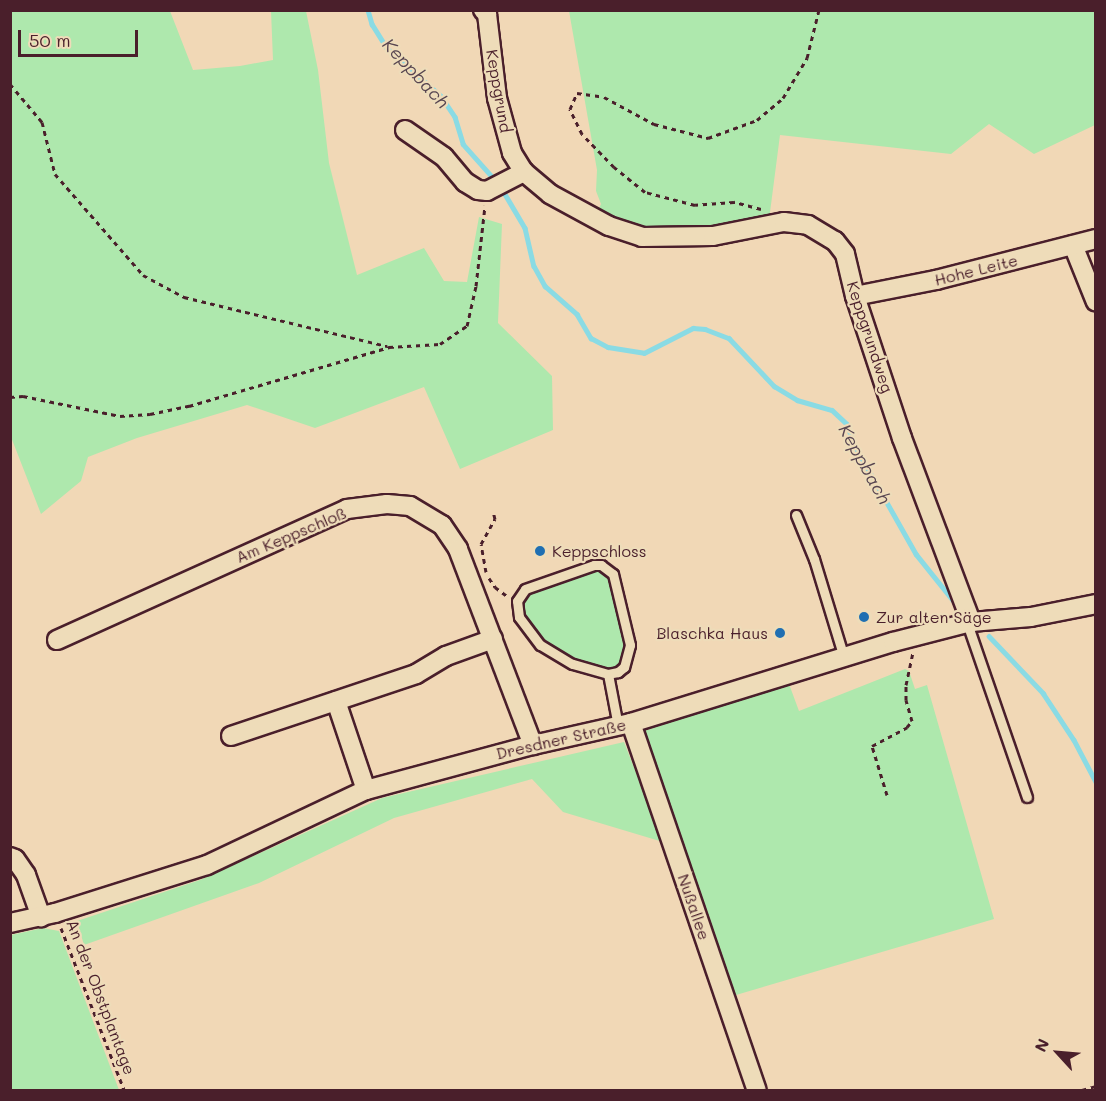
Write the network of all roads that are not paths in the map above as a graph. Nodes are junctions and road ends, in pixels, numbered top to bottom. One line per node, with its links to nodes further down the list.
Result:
1 (486, 12): 3 (street, Keppgrund)
2 (405, 130): 3 (street)
3 (518, 174): 4 (street, Keppgrund)
4 (642, 237): 7 (street, Keppgrundweg)
5 (1095, 239): 6 (street, Hohe Leite)
6 (1073, 245): 7 (street, Hohe Leite); 8 (street)
7 (855, 296): 11 (street, Keppgrundweg)
8 (1095, 302)
9 (796, 515): 14 (lane)
10 (1095, 604): 11 (street, Dresdner Straße)
11 (969, 623): 14 (street, Dresdner Straße); 21 (lane)
12 (493, 639): 13 (street, Am Keppschloß); 16 (street); 19 (street, Am Keppschloß)
13 (57, 640)
14 (844, 657): 17 (street, Dresdner Straße)
15 (608, 674): 15 (lane); 17 (lane)
16 (336, 701): 18 (street); 20 (street)
17 (624, 724): 19 (street, Dresdner Straße); 25 (street, Nußallee)
18 (231, 736)
19 (533, 744): 20 (street, Dresdner Straße)
20 (366, 790): 23 (street, Dresdner Straße)
21 (1027, 797)
22 (10, 857): 23 (street)
23 (48, 915): 24 (street, Dresdner Straße)
24 (10, 923)
25 (757, 1090)

